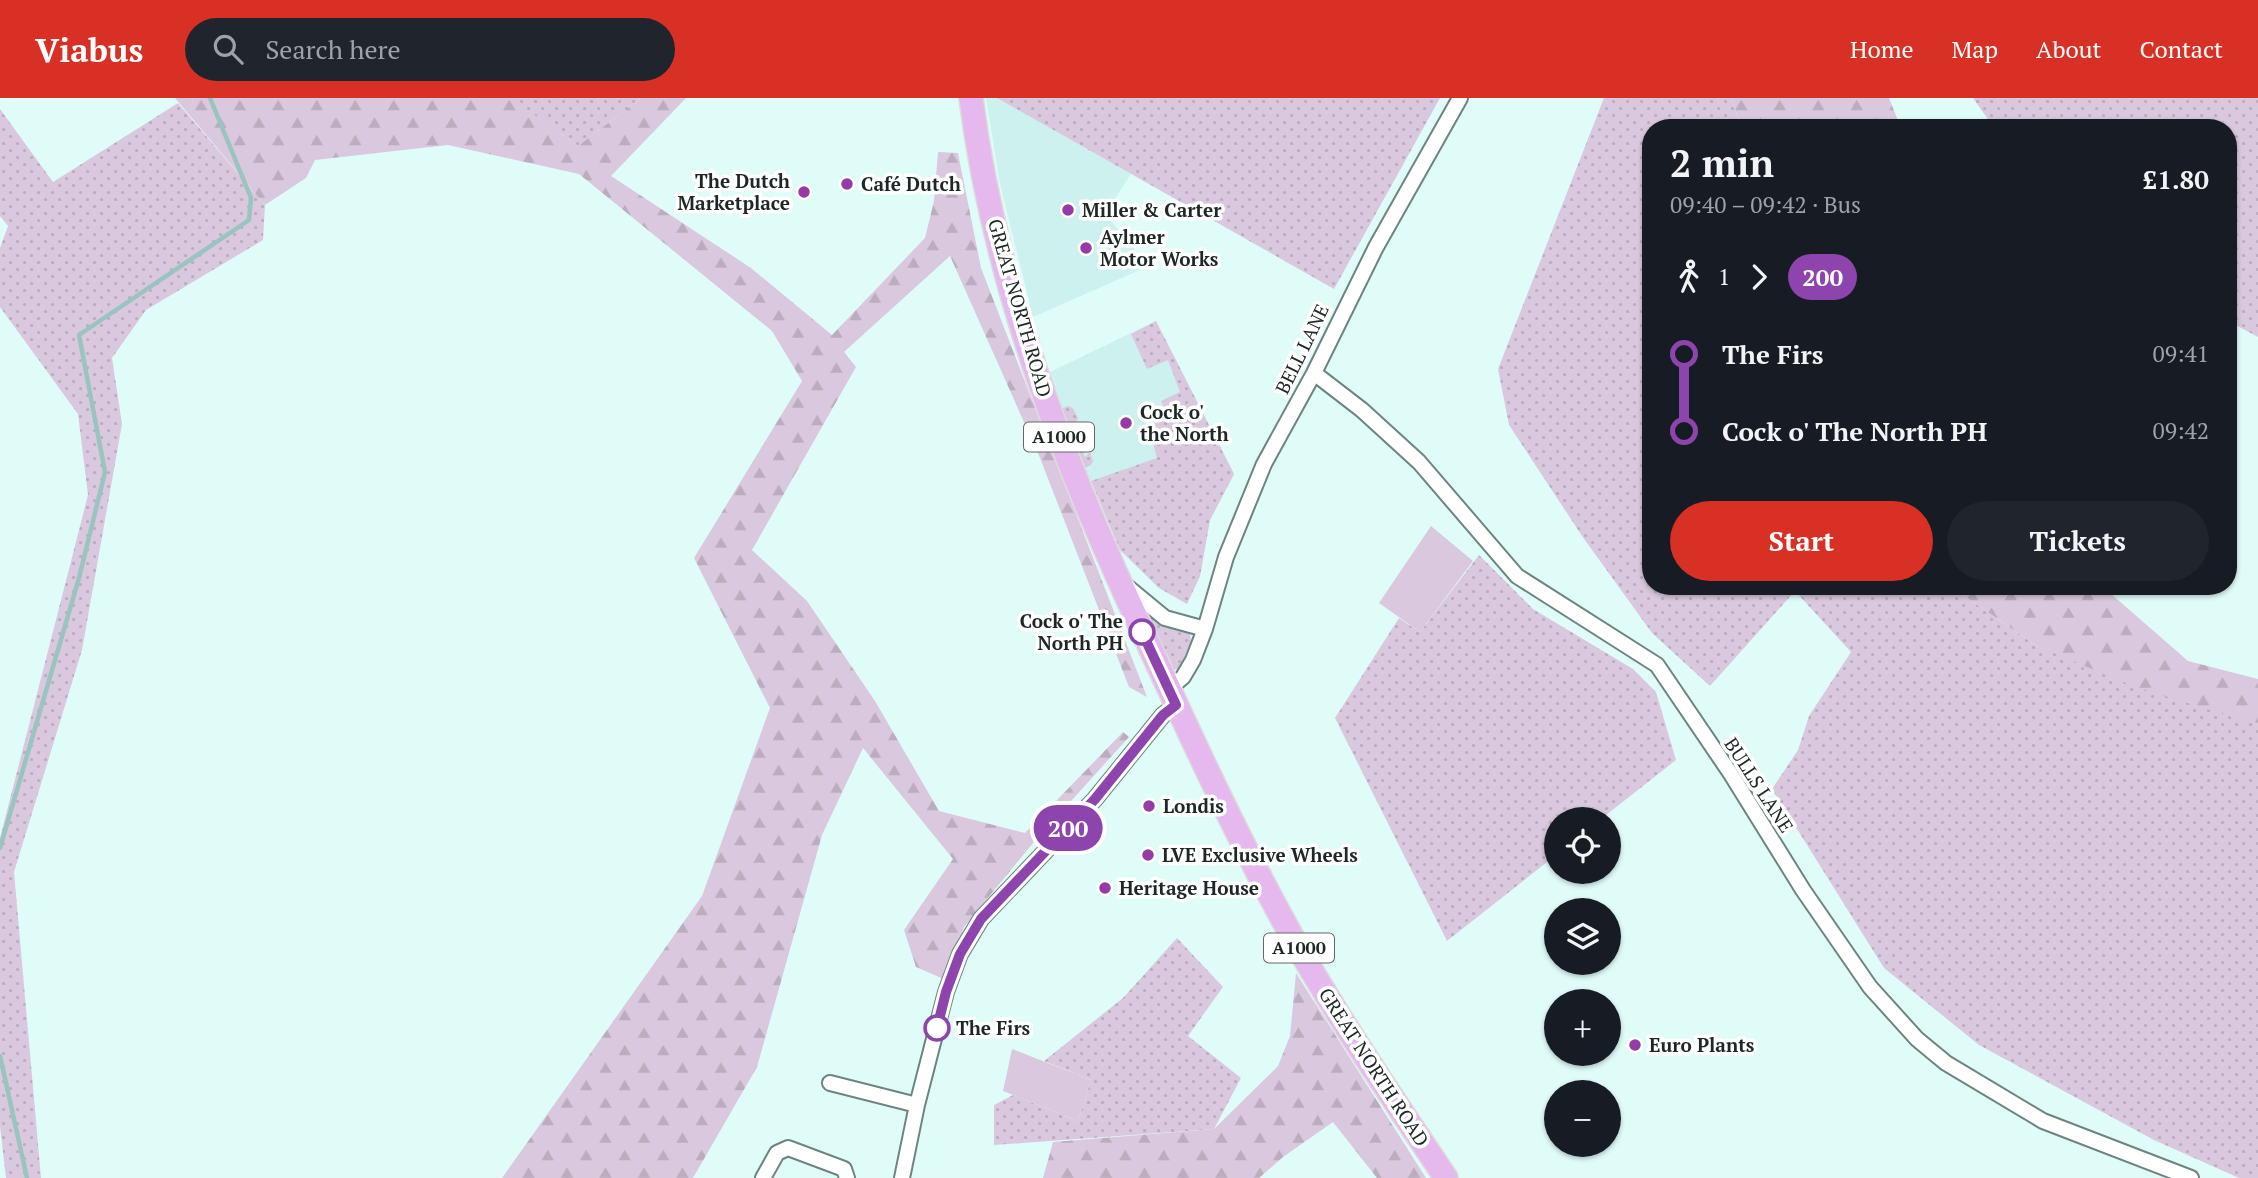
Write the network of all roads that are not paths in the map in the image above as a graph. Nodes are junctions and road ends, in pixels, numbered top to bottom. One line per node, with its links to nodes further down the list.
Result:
1 (971, 98): 4 (main road, GREAT NORTH ROAD / A1000)
2 (1460, 98): 3 (street, BELL LANE)
3 (1314, 373): 5 (street, BELL LANE); 13 (street, BULLS LANE)
4 (1117, 578): 5 (street); 6 (main road, GREAT NORTH ROAD / A1000)
5 (1205, 629): 6 (street, BELL LANE)
6 (1172, 697): 8 (street, BELL LANE); 12 (main road, GREAT NORTH ROAD / A1000)
7 (830, 1083): 8 (street)
8 (917, 1105): 11 (street, BELL LANE)
9 (763, 1178): 10 (street)
10 (848, 1178)
11 (902, 1178)
12 (1446, 1178)
13 (2192, 1178)

